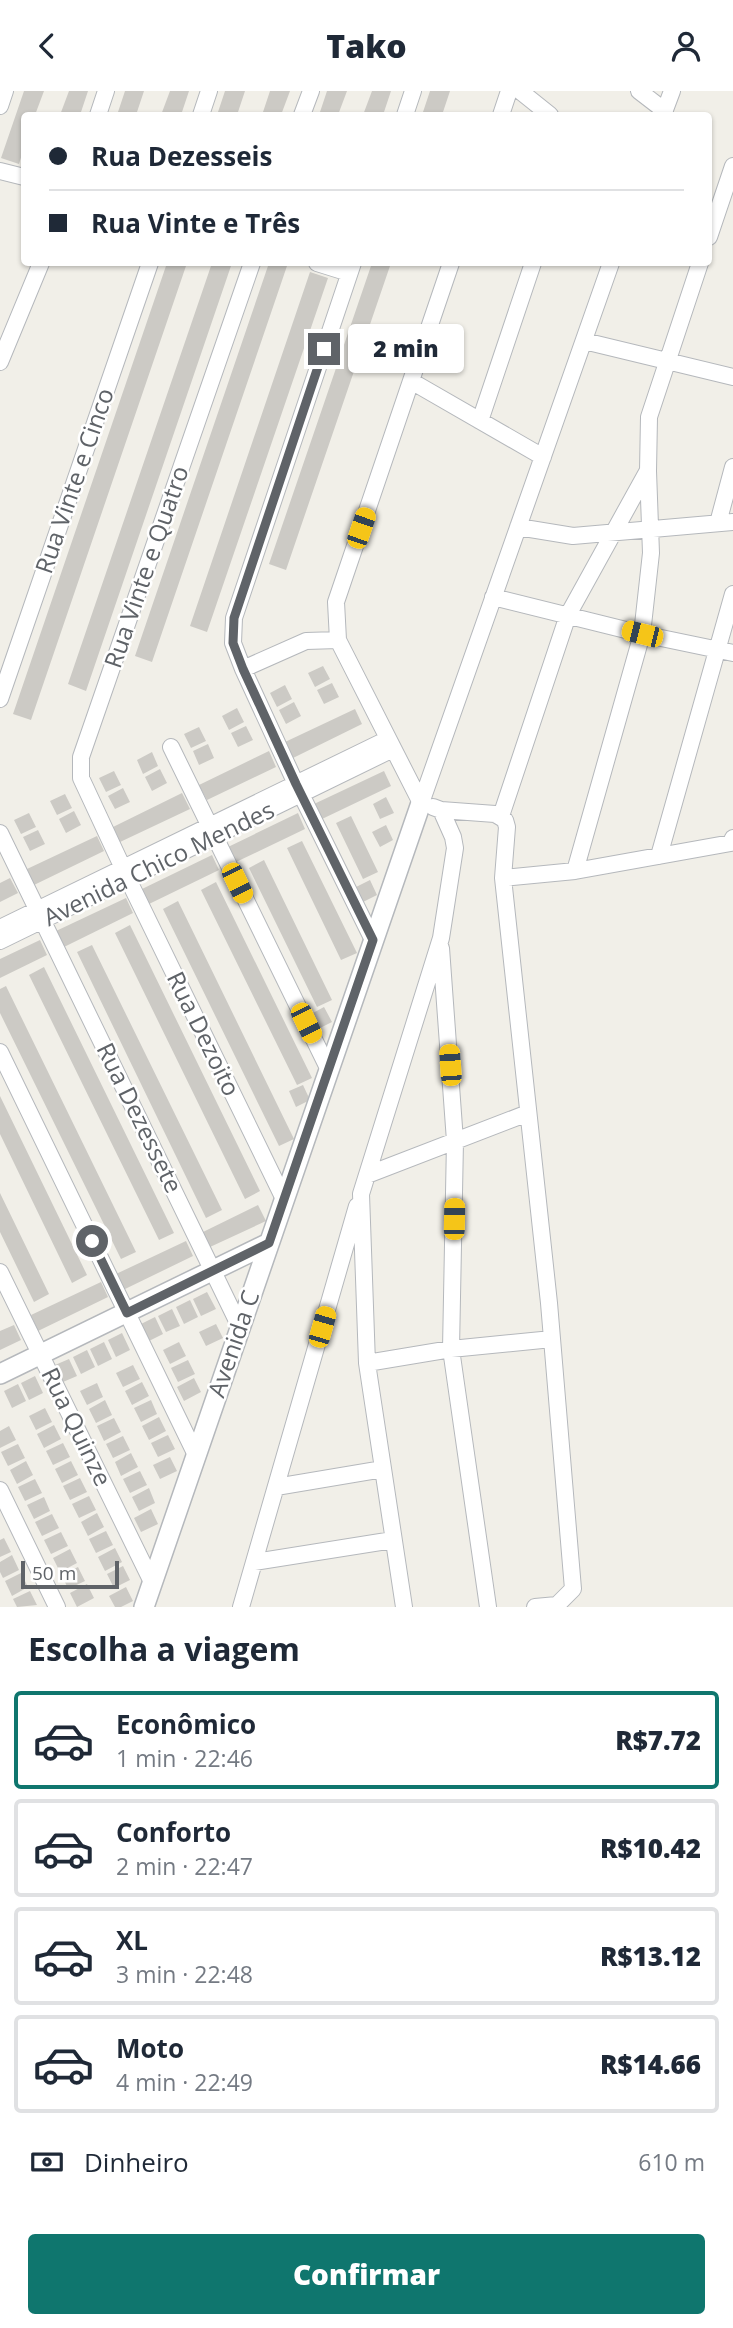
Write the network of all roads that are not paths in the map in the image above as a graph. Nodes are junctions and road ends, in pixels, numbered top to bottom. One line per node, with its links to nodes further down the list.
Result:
1 (5, 91): 10 (street)
2 (106, 91): 11 (street)
3 (209, 91): 12 (street)
4 (311, 91): 13 (street)
5 (413, 91): 14 (street)
6 (509, 91): 15 (street)
7 (520, 91): 16 (street)
8 (639, 91): 17 (street)
9 (671, 91): 18 (street)
10 (0, 106)
11 (99, 112)
12 (202, 112)
13 (303, 112)
14 (406, 112)
15 (502, 112)
16 (546, 112)
17 (663, 112)
18 (664, 112)
19 (733, 166): 22 (street)
20 (0, 171): 21 (street)
21 (21, 176)
22 (720, 213): 23 (street)
23 (712, 230)
24 (40, 266): 34 (street)
25 (149, 266): 52 (street, Rua Vinte e Cinco)
26 (251, 266): 64 (street, Rua Vinte e Quatro)
27 (450, 266): 36 (street)
28 (533, 266): 37 (street)
29 (610, 266): 32 (street)
30 (699, 266): 33 (street)
31 (351, 268): 51 (street)
32 (584, 341): 33 (street); 38 (street)
33 (666, 361): 35 (street); 40 (street)
34 (0, 362)
35 (733, 377)
36 (411, 381): 37 (street); 49 (street)
37 (480, 421): 38 (street)
38 (543, 457): 42 (street)
39 (733, 467): 41 (street)
40 (648, 471): 43 (street); 44 (street)
41 (726, 523): 43 (street)
42 (518, 527): 44 (street); 46 (street)
43 (650, 528): 44 (street); 48 (street)
44 (614, 532): 47 (street)
45 (733, 594): 50 (street)
46 (494, 597): 47 (street); 56 (street)
47 (568, 615): 48 (street); 58 (street)
48 (642, 634): 50 (street); 63 (street)
49 (338, 640): 51 (street); 53 (street)
50 (725, 652): 62 (street)
51 (243, 669): 55 (street)
52 (0, 699)
53 (391, 744): 55 (street, Avenida Chico Mendes); 56 (street)
54 (170, 747): 59 (street)
55 (299, 789): 59 (street, Avenida Chico Mendes); 69 (street)
56 (421, 803): 57 (street); 69 (street, Avenida C)
57 (441, 810): 58 (street); 68 (street)
58 (501, 816): 65 (street)
59 (212, 831): 64 (street, Avenida Chico Mendes); 72 (street)
60 (0, 833): 66 (street)
61 (733, 838): 62 (street)
62 (659, 856): 63 (street)
63 (575, 871): 65 (street)
64 (125, 874): 66 (street, Avenida Chico Mendes); 77 (street, Rua Dezoito)
65 (503, 879): 73 (street)
66 (41, 915): 67 (street, Avenida Chico Mendes); 70 (street, Avenida Chico Mendes); 79 (street, Rua Dezessete)
67 (0, 928)
68 (441, 938): 74 (street); 75 (street)
69 (373, 940): 72 (street, Avenida C)
70 (0, 941)
71 (0, 1052): 81 (street)
72 (329, 1070): 77 (street, Avenida C)
73 (528, 1112): 74 (street); 83 (street)
74 (455, 1141): 75 (street); 84 (street)
75 (367, 1175): 76 (street)
76 (361, 1194): 86 (street); 90 (street)
77 (284, 1199): 78 (street, Avenida C)
78 (269, 1243): 79 (street); 82 (street, Avenida C)
79 (213, 1271): 81 (street); 82 (street, Rua Dezessete)
80 (0, 1272): 85 (street, Rua Quinze)
81 (127, 1313): 85 (street); 88 (street)
82 (240, 1327): 88 (street, Avenida C)
83 (552, 1339): 84 (street); 100 (street)
84 (451, 1349): 86 (street); 99 (street)
85 (41, 1355): 87 (street); 94 (street, Rua Quinze)
86 (368, 1363): 89 (street)
87 (0, 1374)
88 (196, 1455): 94 (street, Avenida C)
89 (383, 1469): 90 (street); 92 (street)
90 (276, 1487): 93 (street)
91 (0, 1490): 95 (street)
92 (393, 1540): 93 (street); 98 (street)
93 (254, 1562): 97 (street)
94 (152, 1582): 96 (street, Avenida C)
95 (57, 1607)
96 (144, 1607)
97 (241, 1607)
98 (404, 1607)
99 (488, 1607)
100 (535, 1607)

